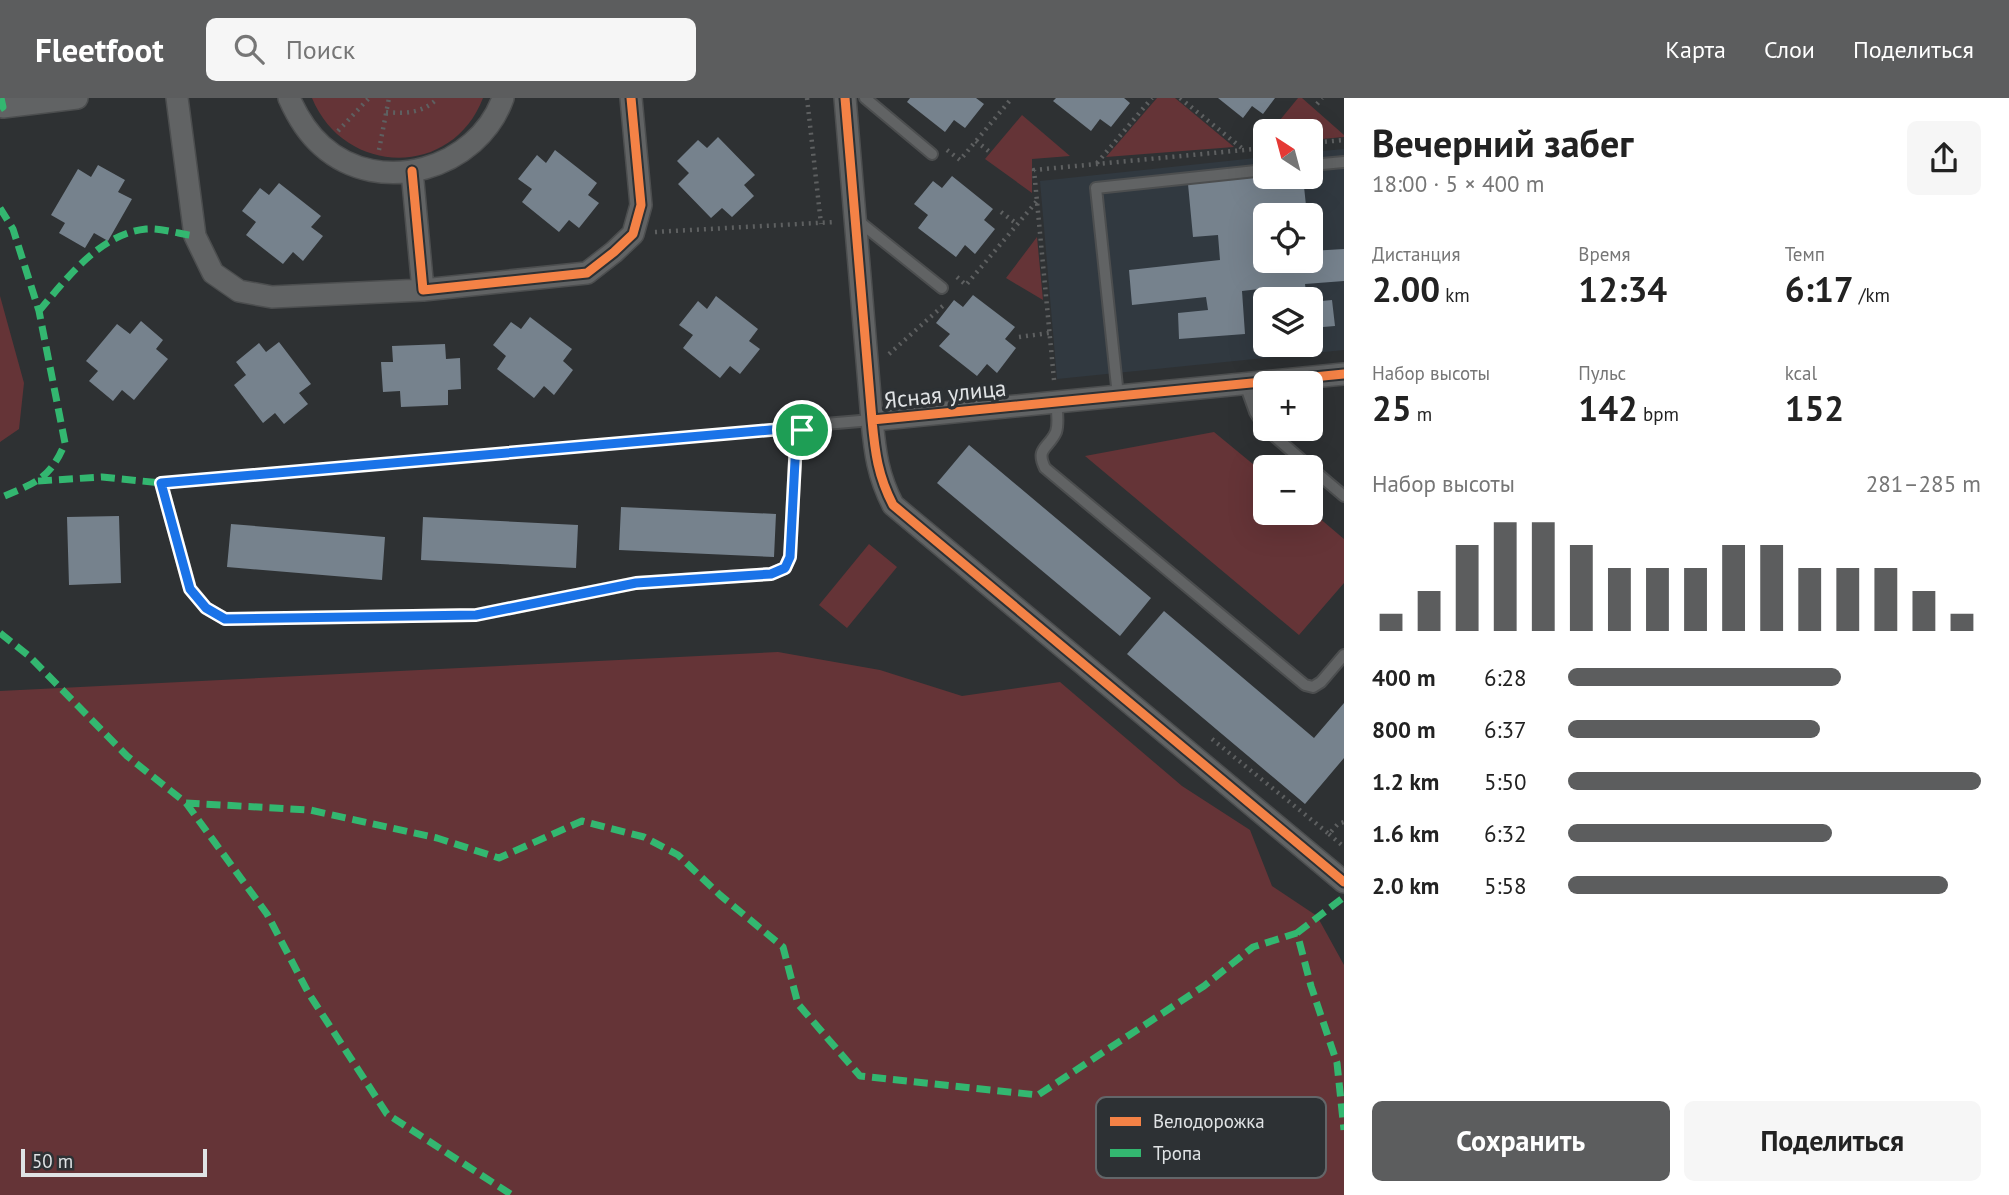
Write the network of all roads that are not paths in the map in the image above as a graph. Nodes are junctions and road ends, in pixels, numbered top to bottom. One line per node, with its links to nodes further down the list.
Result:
1 (77, 98): 8 (street)
2 (177, 98): 16 (street)
3 (289, 98): 12 (street)
4 (503, 98): 12 (street)
5 (631, 98): 16 (street)
6 (845, 98): 14 (street, Ясная улица)
7 (865, 98): 9 (lane)
8 (4, 107)
9 (932, 154)
10 (1344, 162): 11 (lane)
11 (1323, 164)
12 (412, 171): 16 (street)
13 (1253, 171): 19 (lane)
14 (855, 218): 15 (lane); 22 (street, Ясная улица)
15 (942, 288)
16 (423, 290)
17 (1344, 374): 18 (street, Ясная улица)
18 (1245, 384): 19 (street, Ясная улица); 21 (lane)
19 (1118, 396): 20 (street, Ясная улица)
20 (1056, 402): 22 (street, Ясная улица); 28 (lane)
21 (1253, 406)
22 (872, 420): 26 (lane); 29 (street)
23 (1280, 441): 24 (lane)
24 (1296, 455)
25 (1323, 479): 27 (lane)
26 (161, 483)
27 (1344, 496)
28 (1344, 654)
29 (1344, 882)

